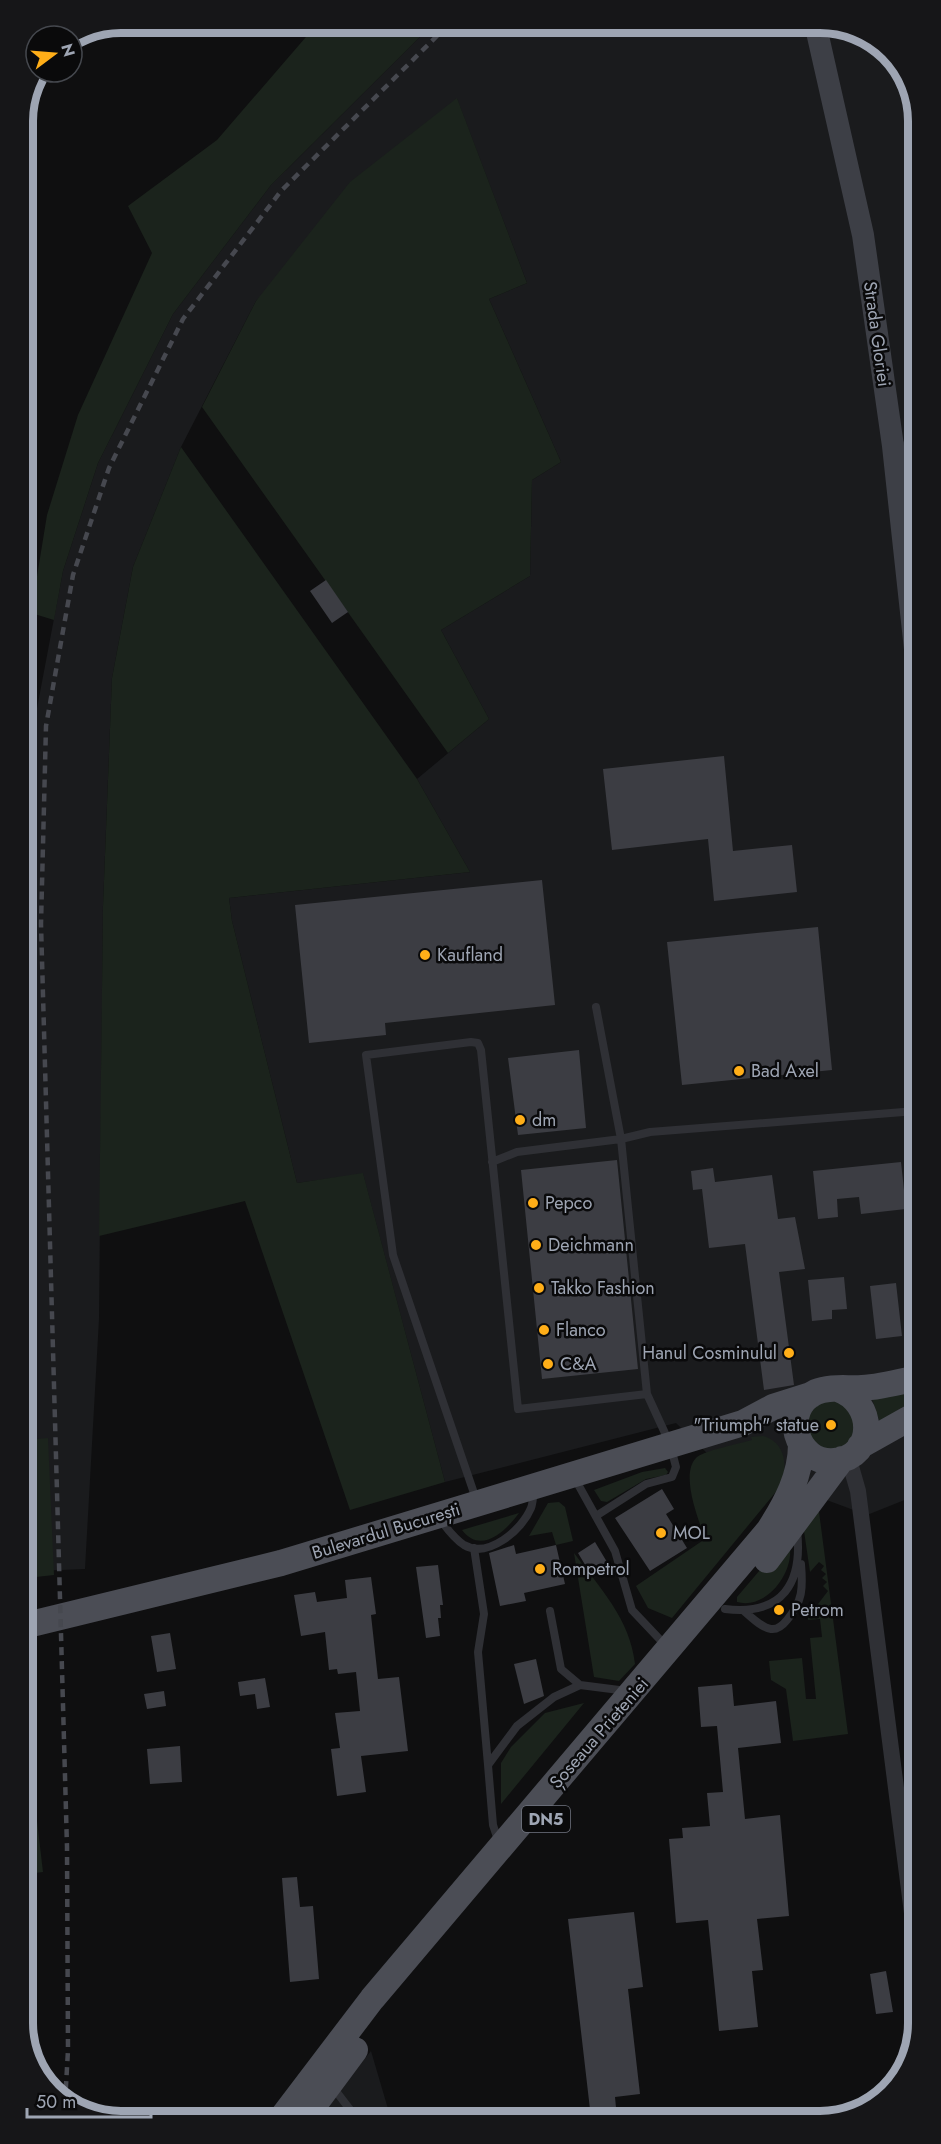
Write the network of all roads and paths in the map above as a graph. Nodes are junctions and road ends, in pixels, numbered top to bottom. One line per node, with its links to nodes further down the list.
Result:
1 (816, 33): 2 (main road, Strada Gloriei)
2 (903, 445): 3 (main road, Strada Gloriei)
3 (908, 530)
4 (596, 1006): 6 (lane)
5 (908, 1112): 6 (lane)
6 (621, 1139): 7 (lane); 10 (lane)
7 (492, 1162): 10 (lane); 19 (lane)
8 (908, 1380): 9 (main road)
9 (838, 1389): 11 (main road); 16 (main road)
10 (647, 1394): 15 (lane)
11 (811, 1395): 13 (main road); 14 (main road)
12 (908, 1419): 16 (main road)
13 (742, 1423): 14 (main road); 15 (main road, Bulevardul București)
14 (799, 1440): 16 (main road); 28 (main road, Șoseaua Prieteniei / DN5)
15 (670, 1444): 17 (main road, Bulevardul București); 21 (lane)
16 (850, 1454): 22 (main road, Șoseaua Prieteniei); 33 (street)
17 (572, 1474): 18 (main road, Bulevardul București); 21 (lane)
18 (535, 1486): 19 (main road, Bulevardul București); 23 (lane)
19 (477, 1503): 20 (main road, Bulevardul București)
20 (436, 1515): 23 (lane); 27 (main road, Bulevardul București)
21 (596, 1515): 28 (lane)
22 (796, 1523): 24 (lane); 25 (main road, Șoseaua Prieteniei / DN5)
23 (474, 1548): 31 (lane)
24 (800, 1553): 25 (lane); 25 (lane)
25 (734, 1610): 34 (main road, Șoseaua Prieteniei / DN5)
26 (550, 1611): 29 (lane)
27 (33, 1624)
28 (670, 1650): 30 (main road, Șoseaua Prieteniei / DN5)
29 (580, 1685): 30 (lane); 31 (lane)
30 (634, 1692): 32 (main road, Șoseaua Prieteniei / DN5)
31 (488, 1765): 32 (lane)
32 (501, 1847): 35 (main road, Șoseaua Prieteniei / DN5)
33 (908, 1886)
34 (330, 2084): 36 (main road, Șoseaua Prieteniei / DN5); 37 (lane)
35 (287, 2111)
36 (310, 2111)
37 (351, 2111)

